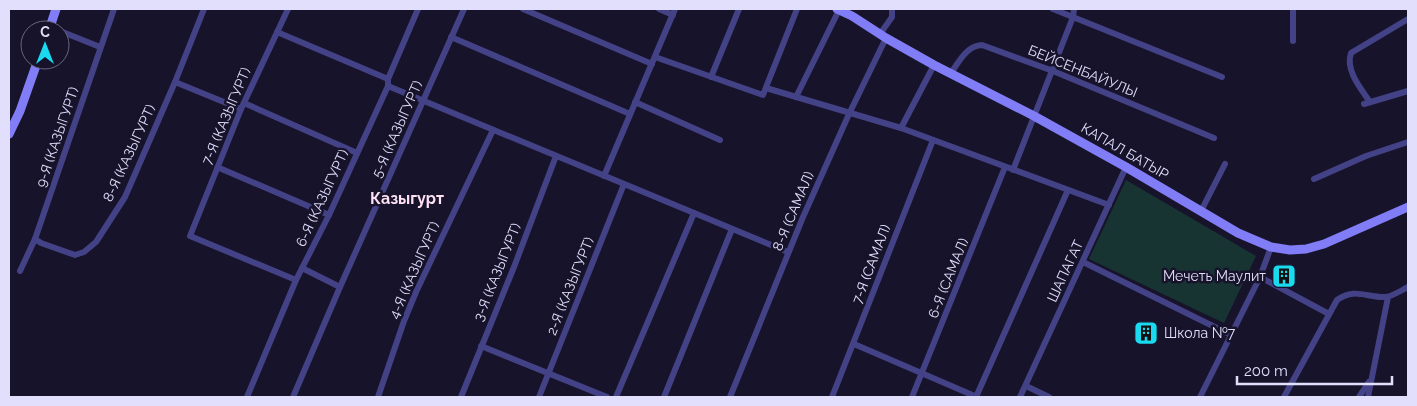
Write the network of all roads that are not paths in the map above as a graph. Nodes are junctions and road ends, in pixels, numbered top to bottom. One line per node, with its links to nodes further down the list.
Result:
1 (114, 9): 23 (street, 9-Я (КАЗЫГУРТ))
2 (204, 9): 32 (street, 8-Я (КАЗЫГУРТ))
3 (288, 9): 18 (street, 7-Я (КАЗЫГУРТ))
4 (418, 9): 33 (street, 6-Я (КАЗЫГУРТ))
5 (464, 9): 21 (street, 5-Я (КАЗЫГУРТ))
6 (523, 9): 25 (street)
7 (659, 9): 15 (street)
8 (739, 9): 30 (street)
9 (797, 9): 34 (street)
10 (838, 9): 20 (main road, КАПАЛ БАТЫР); 36 (street)
11 (892, 9): 20 (street)
12 (1053, 9): 16 (street)
13 (1074, 9): 16 (street)
14 (1293, 9): 22 (street)
15 (674, 12): 24 (street)
16 (1073, 17): 28 (street); 31 (street)
17 (1408, 19): 35 (street)
18 (277, 32): 33 (street); 39 (street, 7-Я (КАЗЫГУРТ))
19 (70, 36): 23 (street)
20 (883, 36): 26 (main road, КАПАЛ БАТЫР); 41 (street, 8-Я (САМАЛ))
21 (451, 37): 37 (street, 5-Я (КАЗЫГУРТ)); 40 (street)
22 (1293, 40)
23 (100, 47): 67 (street, 9-Я (КАЗЫГУРТ))
24 (655, 57): 25 (street); 30 (street)
25 (652, 64): 38 (street)
26 (934, 64): 29 (main road, КАПАЛ БАТЫР); 43 (street)
27 (34, 70): 45 (main road)
28 (1052, 71): 29 (street, БЕЙСЕНБАЙУЛЫ); 42 (street); 46 (street, БЕЙСЕНБАЙУЛЫ)
29 (951, 73): 42 (main road, КАПАЛ БАТЫР)
30 (711, 77): 34 (street)
31 (1222, 77)
32 (175, 82): 39 (street); 67 (street, 8-Я (КАЗЫГУРТ))
33 (388, 82): 37 (street); 50 (street, 6-Я (КАЗЫГУРТ))
34 (764, 91): 36 (street)
35 (1408, 91)
36 (796, 98): 41 (street)
37 (424, 100): 44 (street); 75 (street, 5-Я (КАЗЫГУРТ))
38 (635, 102): 40 (street); 47 (street)
39 (242, 106): 50 (street); 53 (street, 7-Я (КАЗЫГУРТ))
40 (630, 114): 57 (street)
41 (849, 114): 43 (street); 69 (street, 8-Я (САМАЛ))
42 (1034, 116): 55 (main road, КАПАЛ БАТЫР); 56 (street)
43 (901, 128): 48 (street)
44 (493, 130): 51 (street); 88 (street, 4-Я (КАЗЫГУРТ))
45 (9, 134)
46 (1214, 138)
47 (720, 140)
48 (933, 140): 54 (street); 80 (street, 7-Я (САМАЛ))
49 (1408, 142): 58 (street)
50 (357, 153): 65 (street, 6-Я (КАЗЫГУРТ))
51 (556, 156): 57 (street); 81 (street, 3-Я (КАЗЫГУРТ))
52 (1225, 164): 63 (street)
53 (217, 167): 65 (street); 74 (street, 7-Я (КАЗЫГУРТ))
54 (1005, 167): 56 (street); 83 (street, 6-Я (САМАЛ))
55 (1126, 167): 61 (street, ШАПАГАТ); 63 (main road, КАПАЛ БАТЫР)
56 (1013, 170): 60 (street)
57 (604, 176): 59 (street)
58 (1314, 179)
59 (624, 184): 64 (street); 82 (street, 2-Я (КАЗЫГУРТ))
60 (1068, 190): 61 (street); 97 (street)
61 (1109, 206): 70 (street, ШАПАГАТ)
62 (1408, 207): 68 (main road, КАПАЛ БАТЫР)
63 (1201, 211): 68 (main road, КАПАЛ БАТЫР)
64 (694, 213): 66 (street); 92 (street)
65 (329, 215): 71 (street, 6-Я (КАЗЫГУРТ))
66 (732, 229): 69 (street); 93 (street)
67 (35, 239): 72 (street, 9-Я (КАЗЫГУРТ))
68 (1271, 247): 73 (street)
69 (788, 252): 94 (street, 8-Я (САМАЛ))
70 (1082, 262): 79 (street); 85 (street, ШАПАГАТ)
71 (302, 268): 74 (street, 6-Я (КАЗЫГУРТ)); 75 (street)
72 (20, 271)
73 (1260, 277): 78 (street); 79 (street)
74 (296, 280): 86 (street, 6-Я (КАЗЫГУРТ))
75 (340, 287): 87 (street, 5-Я (КАЗЫГУРТ))
76 (1408, 287): 77 (street)
77 (1388, 297): 78 (street); 84 (street)
78 (1329, 314): 101 (street)
79 (1230, 335): 100 (street)
80 (854, 344): 83 (street); 95 (street, 7-Я (САМАЛ))
81 (481, 346): 82 (street); 89 (street, 3-Я (КАЗЫГУРТ))
82 (548, 374): 90 (street, 2-Я (КАЗЫГУРТ)); 91 (street)
83 (923, 374): 96 (street, 6-Я (САМАЛ)); 97 (street)
84 (1371, 379): 102 (street); 103 (street)
85 (1026, 386): 98 (street, ШАПАГАТ); 99 (street)
86 (247, 397)
87 (293, 397)
88 (378, 397)
89 (461, 397)
90 (539, 397)
91 (607, 397)
92 (616, 397)
93 (664, 397)
94 (730, 397)
95 (832, 397)
96 (912, 397)
97 (977, 397)
98 (1020, 397)
99 (1050, 397)
100 (1200, 397)
101 (1284, 397)
102 (1359, 397)
103 (1368, 397)

